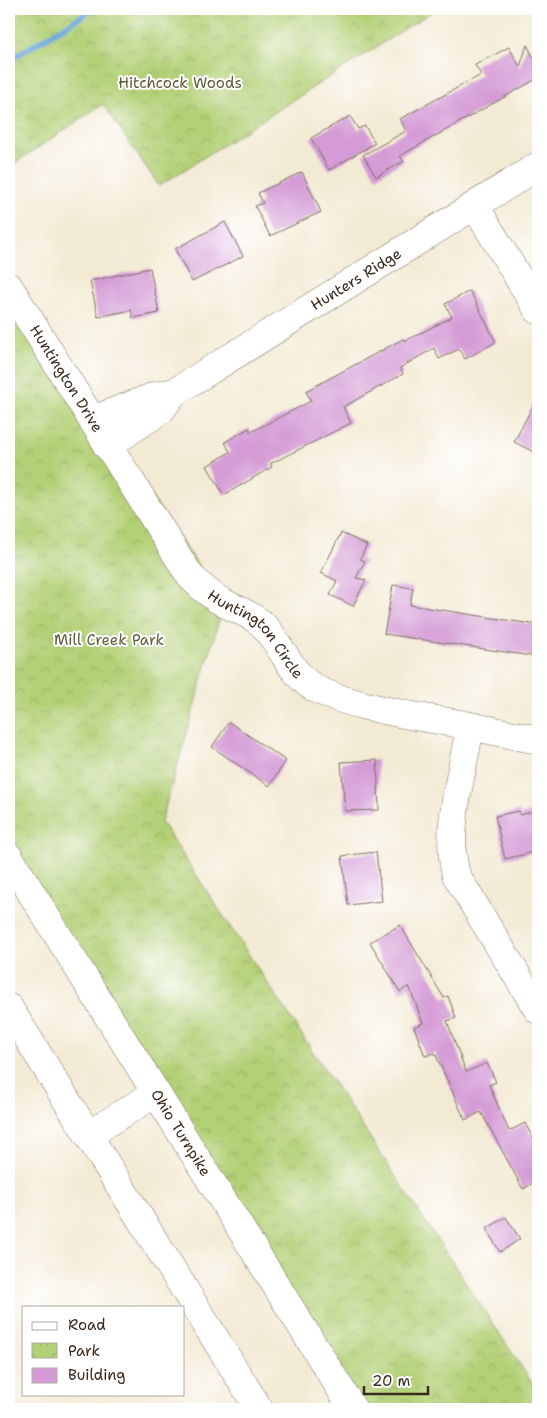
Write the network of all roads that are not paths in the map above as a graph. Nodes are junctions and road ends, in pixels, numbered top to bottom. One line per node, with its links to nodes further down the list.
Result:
1 (538, 166): 2 (main road, Hunters Ridge)
2 (475, 206): 4 (main road); 5 (main road, Hunters Ridge)
3 (9, 287): 6 (main road, Huntington Drive)
4 (538, 310)
5 (175, 392): 6 (main road, Hunters Ridge); 7 (main road, Hunters Ridge)
6 (92, 420): 7 (main road, Huntington Drive)
7 (107, 446): 8 (main road, Huntington Circle)
8 (470, 726): 9 (main road, Huntington Circle); 12 (main road)
9 (538, 740)
10 (9, 857): 13 (main road, Ohio Turnpike)
11 (9, 1008): 14 (main road)
12 (538, 1010)
13 (156, 1093): 14 (main road); 16 (main road, Ohio Turnpike)
14 (88, 1135): 15 (main road)
15 (258, 1409)
16 (354, 1409)

